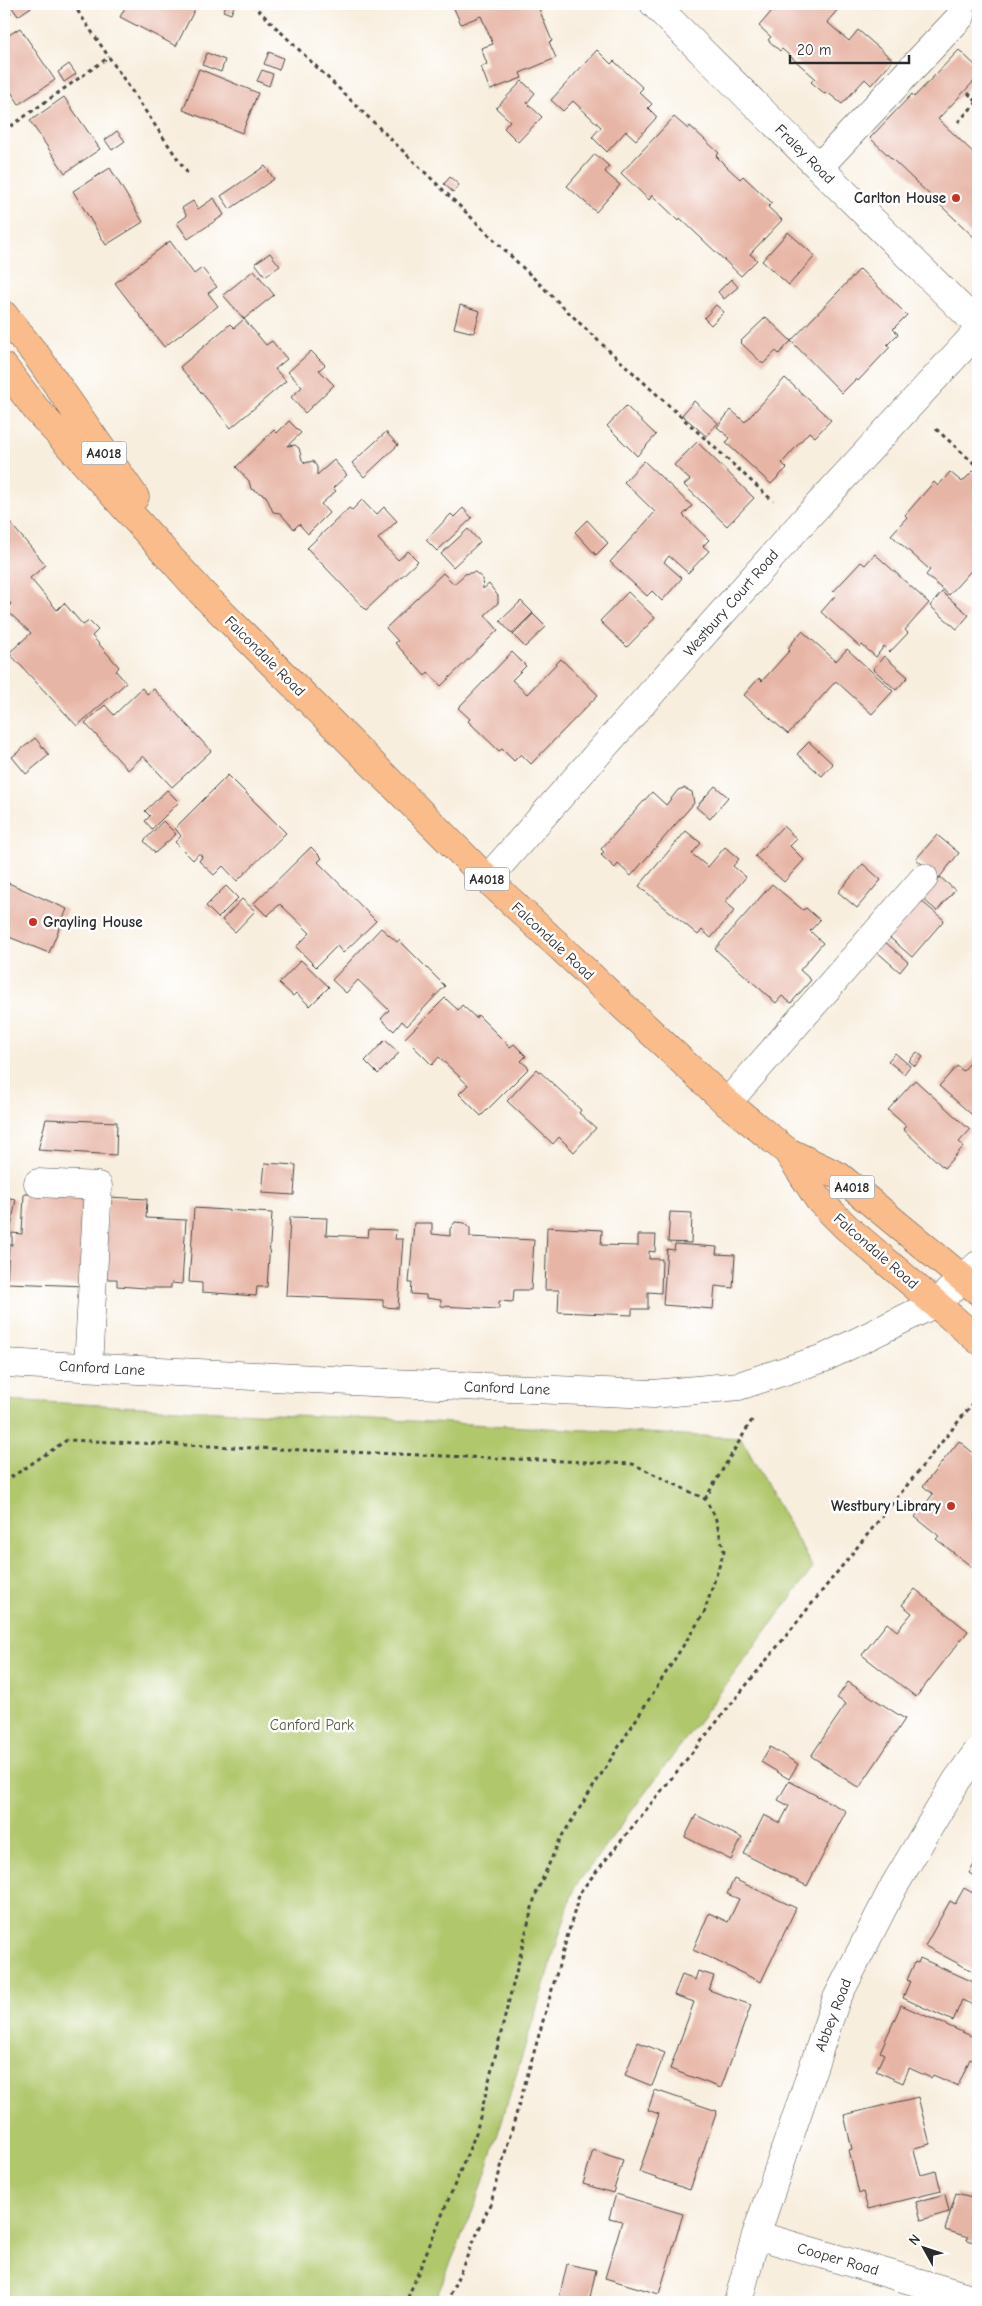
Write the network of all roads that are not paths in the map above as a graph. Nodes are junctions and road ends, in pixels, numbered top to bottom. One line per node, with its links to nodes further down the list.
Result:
1 (654, 4): 3 (street, Fraley Road)
2 (971, 10): 3 (street)
3 (819, 167): 5 (street, Fraley Road)
4 (4, 315): 8 (main road, Falcondale Road / A4018)
5 (978, 325)
6 (978, 331): 10 (street, Westbury Court Road)
7 (4, 367): 8 (main road, Falcondale Road / A4018)
8 (202, 593): 10 (main road, Falcondale Road / A4018)
9 (924, 878): 11 (street)
10 (487, 879): 11 (main road, Falcondale Road / A4018)
11 (727, 1103): 12 (main road, Falcondale Road / A4018)
12 (787, 1151): 14 (main road, Falcondale Road / A4018); 15 (main road, Falcondale Road / A4018)
13 (38, 1183): 18 (street)
14 (973, 1278): 15 (street, Canford Lane)
15 (936, 1304): 16 (main road, Falcondale Road / A4018); 18 (street, Canford Lane)
16 (978, 1340)
17 (4, 1363): 18 (street, Canford Lane)
18 (88, 1367)
19 (978, 1751): 20 (street, Abbey Road)
20 (756, 2235): 21 (street, Cooper Road); 22 (street, Abbey Road)
21 (978, 2300)
22 (738, 2302)

